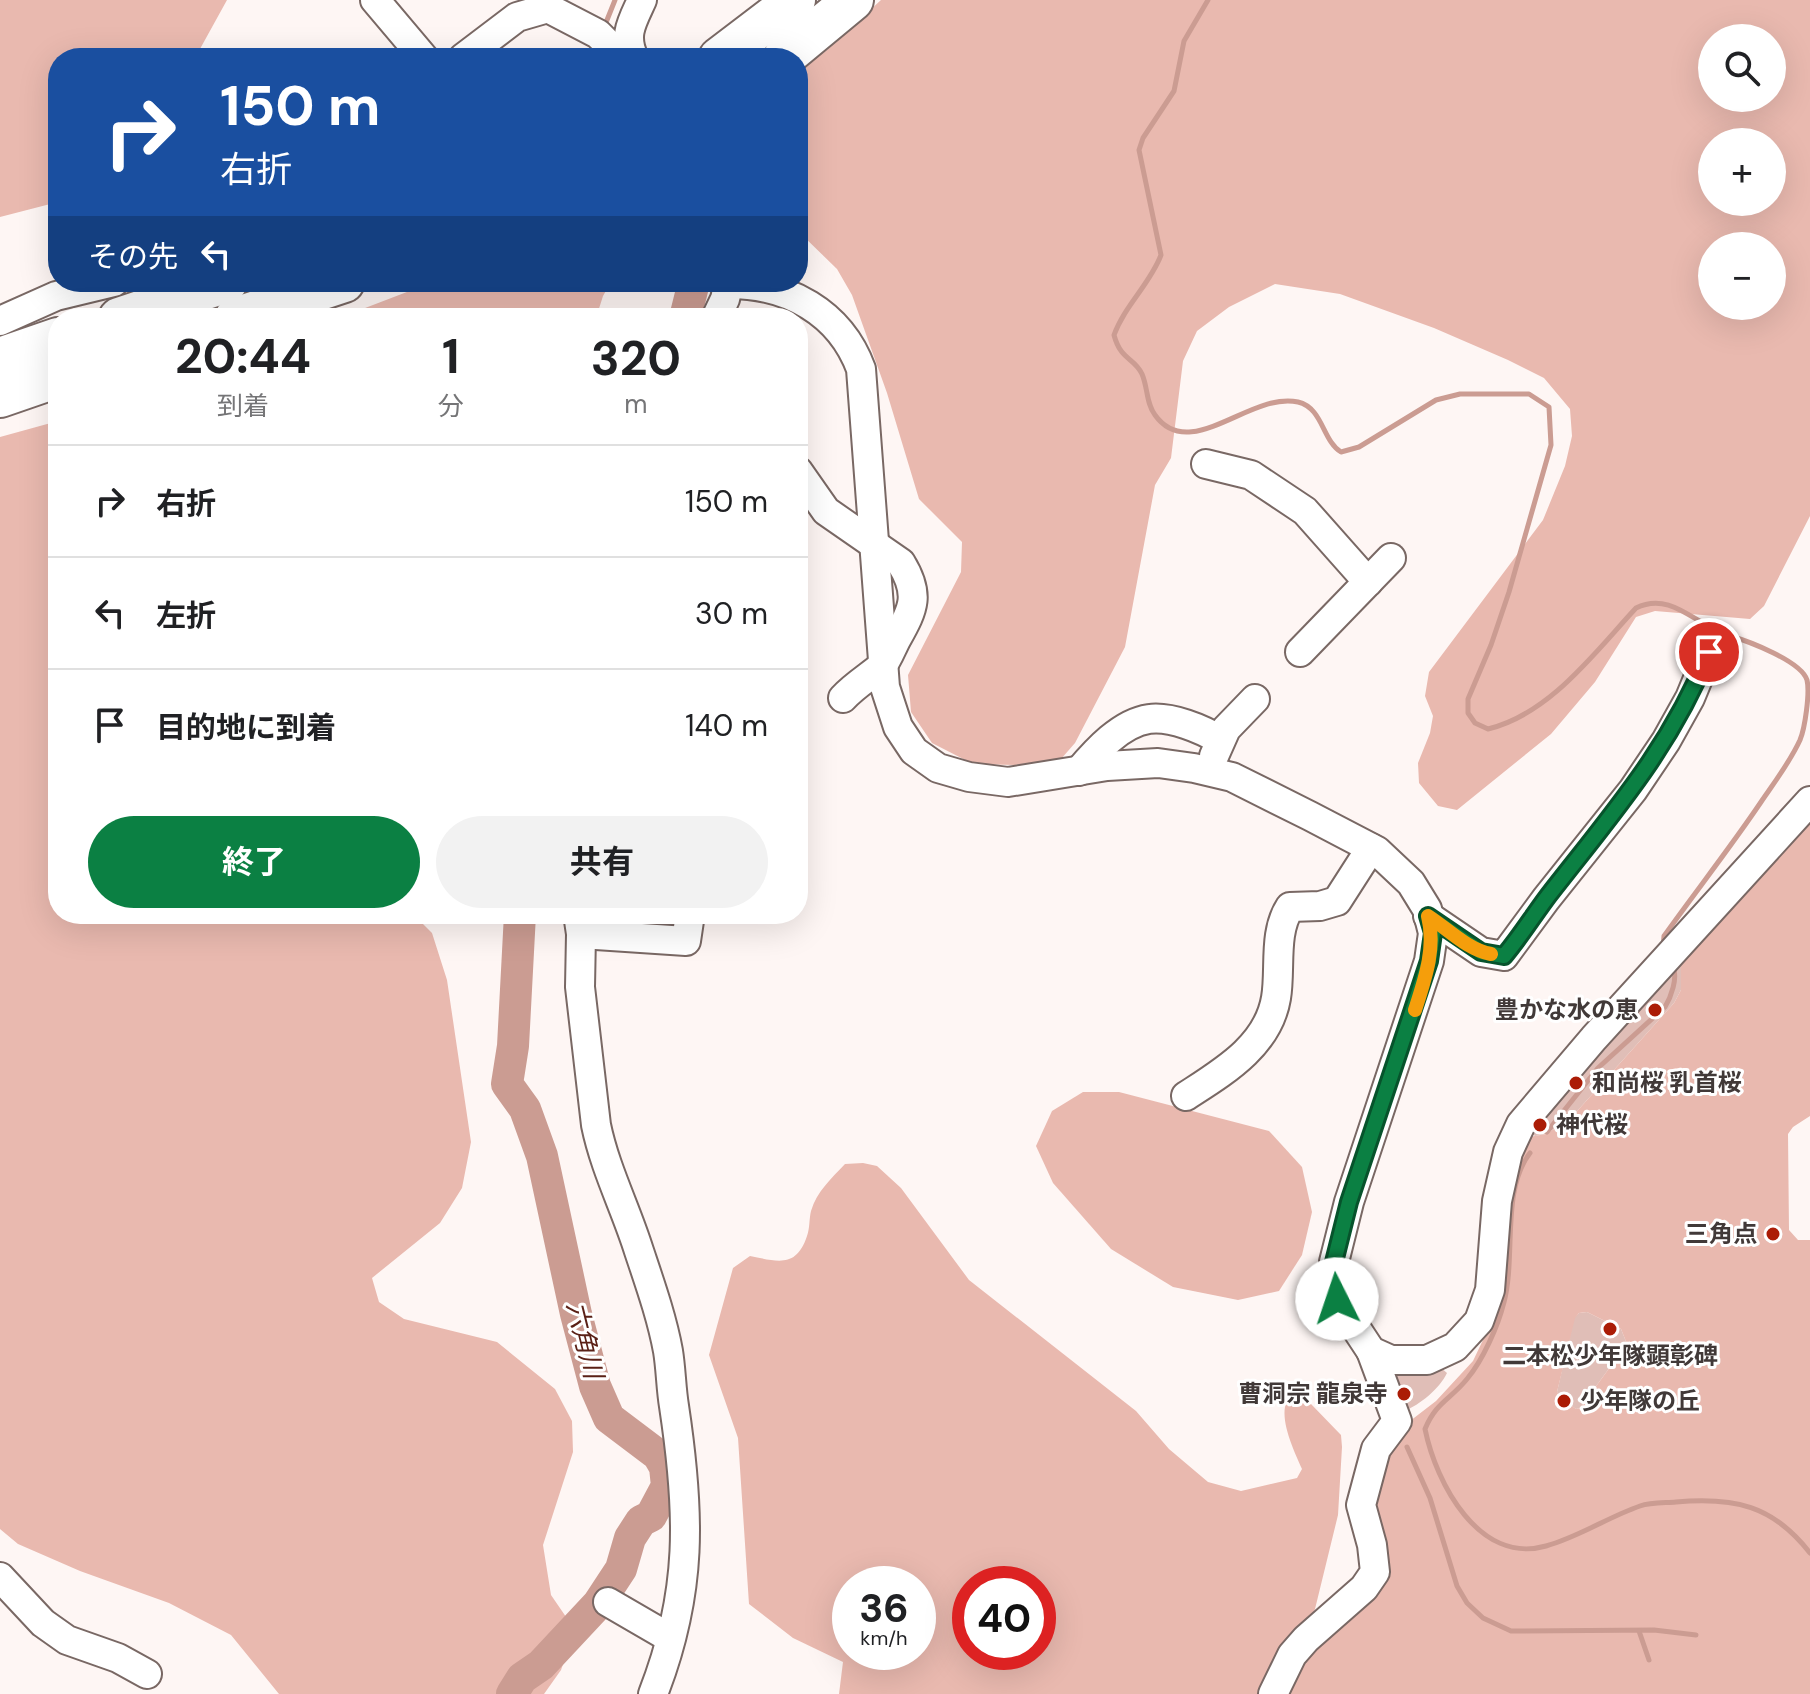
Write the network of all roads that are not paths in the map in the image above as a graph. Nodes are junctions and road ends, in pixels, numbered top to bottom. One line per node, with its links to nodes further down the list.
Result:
1 (375, 0): 7 (street)
2 (642, 0): 10 (street)
3 (795, 0): 11 (highway)
4 (853, 0): 12 (highway)
5 (563, 7): 6 (street); 9 (street)
6 (508, 8): 8 (street)
7 (416, 48)
8 (472, 48)
9 (611, 48)
10 (616, 48)
11 (732, 48)
12 (795, 48)
13 (73, 292): 20 (street)
14 (197, 292): 18 (highway)
15 (314, 292): 19 (highway)
16 (763, 292): 17 (street)
17 (791, 307): 27 (street)
18 (149, 308)
19 (265, 308)
20 (0, 321)
21 (48, 341): 22 (highway)
22 (0, 358)
23 (48, 380): 24 (highway)
24 (0, 397)
25 (1206, 464): 29 (street)
26 (808, 485): 27 (street)
27 (875, 545): 32 (street)
28 (1391, 558): 29 (street)
29 (1368, 582): 30 (street)
30 (1300, 652)
31 (1709, 652): 40 (street)
32 (883, 665): 33 (street); 36 (street)
33 (843, 698)
34 (1255, 699): 35 (street)
35 (1220, 740): 36 (street); 37 (street)
36 (1079, 771): 37 (street)
37 (1208, 771): 39 (street)
38 (1810, 801): 44 (street)
39 (1371, 848): 40 (street); 43 (street)
40 (1428, 916): 44 (street)
41 (579, 924): 42 (street); 47 (street)
42 (689, 924)
43 (1186, 1096)
44 (1371, 1351): 50 (street)
45 (0, 1577): 48 (street)
46 (608, 1602): 47 (street)
47 (670, 1638): 49 (street)
48 (147, 1674)
49 (653, 1694)
50 (1273, 1694)

